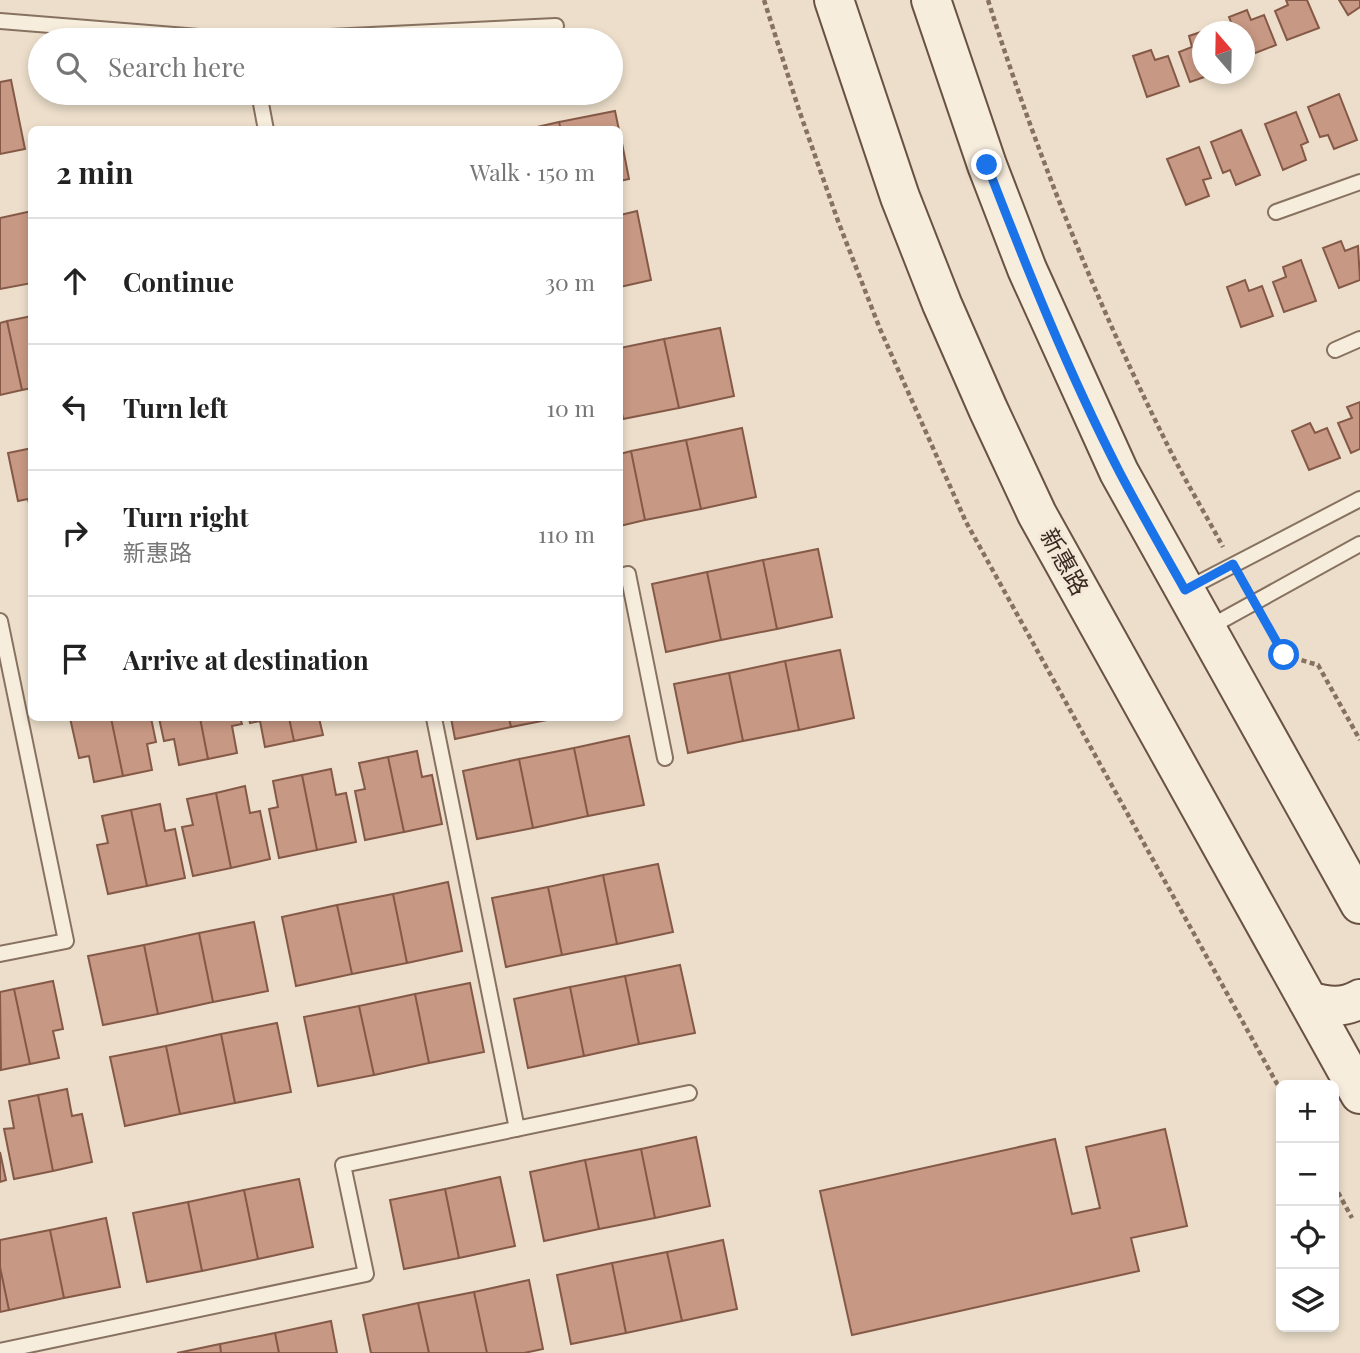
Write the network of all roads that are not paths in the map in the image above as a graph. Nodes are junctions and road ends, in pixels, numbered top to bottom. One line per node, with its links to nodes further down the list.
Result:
1 (834, 0): 24 (main road, 新惠路)
2 (931, 0): 16 (main road)
3 (0, 21): 5 (lane)
4 (556, 26): 6 (lane)
5 (87, 28)
6 (515, 28)
7 (261, 105): 8 (lane)
8 (265, 126)
9 (1360, 182): 10 (lane)
10 (1276, 212)
11 (1360, 339): 12 (lane)
12 (1335, 350)
13 (1360, 499): 16 (lane)
14 (1360, 544): 18 (lane)
15 (623, 575): 20 (lane)
16 (1185, 590): 18 (main road)
17 (0, 621): 22 (lane)
18 (1207, 629): 21 (main road)
19 (435, 721): 27 (lane)
20 (665, 758)
21 (1360, 904)
22 (0, 954)
23 (1360, 999): 24 (main road)
24 (1308, 1001): 26 (main road, 新惠路)
25 (689, 1093): 27 (lane)
26 (1360, 1094)
27 (517, 1129): 28 (lane)
28 (0, 1351)

